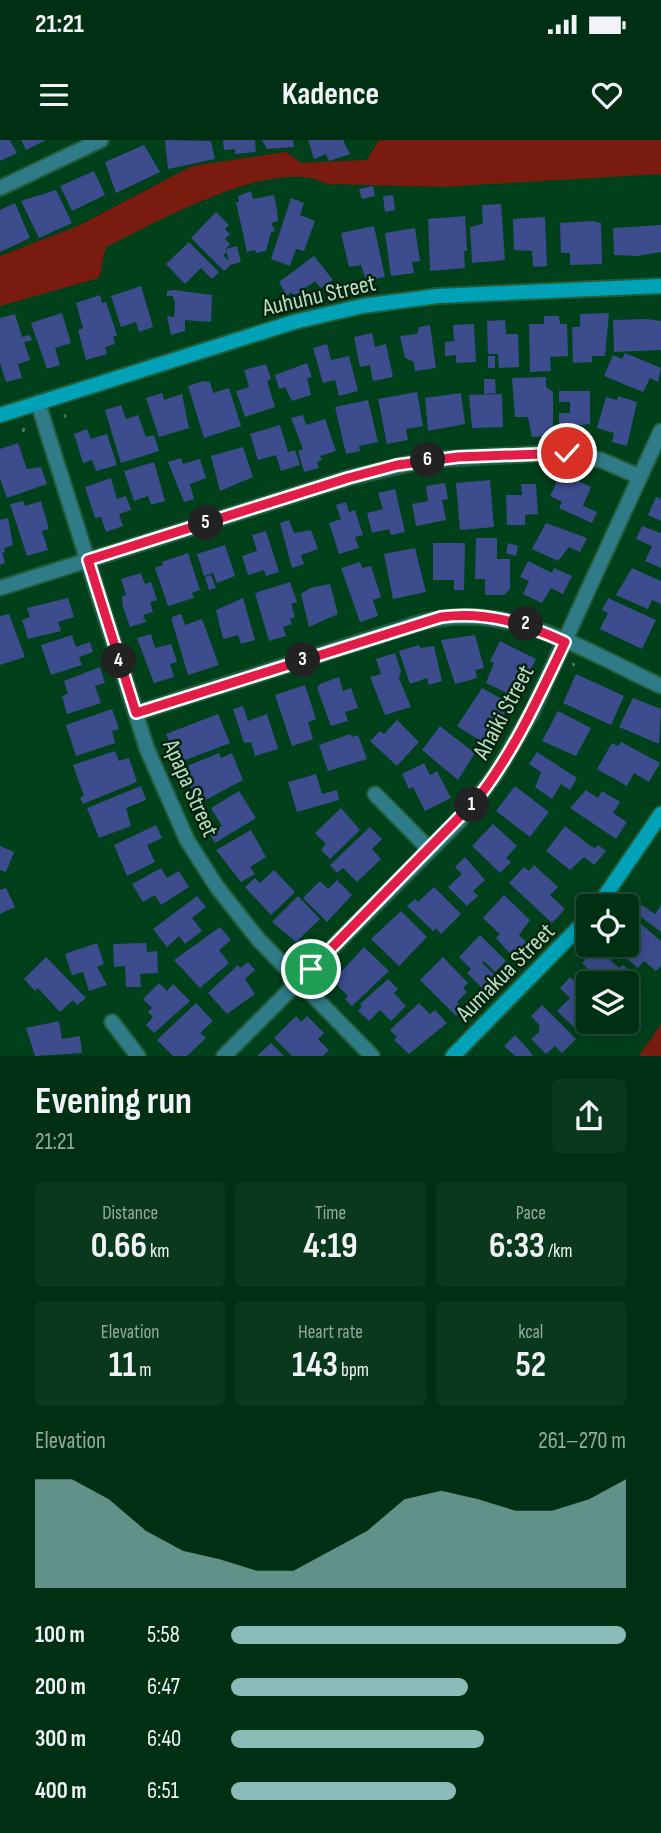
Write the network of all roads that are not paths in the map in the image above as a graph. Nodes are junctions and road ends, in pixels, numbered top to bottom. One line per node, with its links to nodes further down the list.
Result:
1 (102, 140): 2 (street)
2 (0, 188)
3 (661, 286): 4 (street, Auhuhu Street)
4 (37, 403): 5 (street, Auhuhu Street); 8 (street, Apapa Street)
5 (0, 415)
6 (661, 431): 7 (street, Ahaiki Street)
7 (640, 477): 8 (street); 10 (street, Ahaiki Street)
8 (88, 560): 9 (street); 12 (street, Apapa Street)
9 (0, 588)
10 (565, 642): 11 (street); 12 (street); 15 (street, Ahaiki Street)
11 (661, 686)
12 (136, 713): 18 (street, Apapa Street)
13 (375, 794): 15 (street)
14 (661, 814): 16 (street)
15 (430, 850): 18 (street, Ahaiki Street)
16 (606, 894)
17 (576, 930): 23 (street, Aumakua Street)
18 (299, 981): 21 (street, Ahaiki Street); 22 (street, Apapa Street)
19 (112, 1021): 20 (street)
20 (138, 1056)
21 (224, 1056)
22 (372, 1056)
23 (453, 1056)

